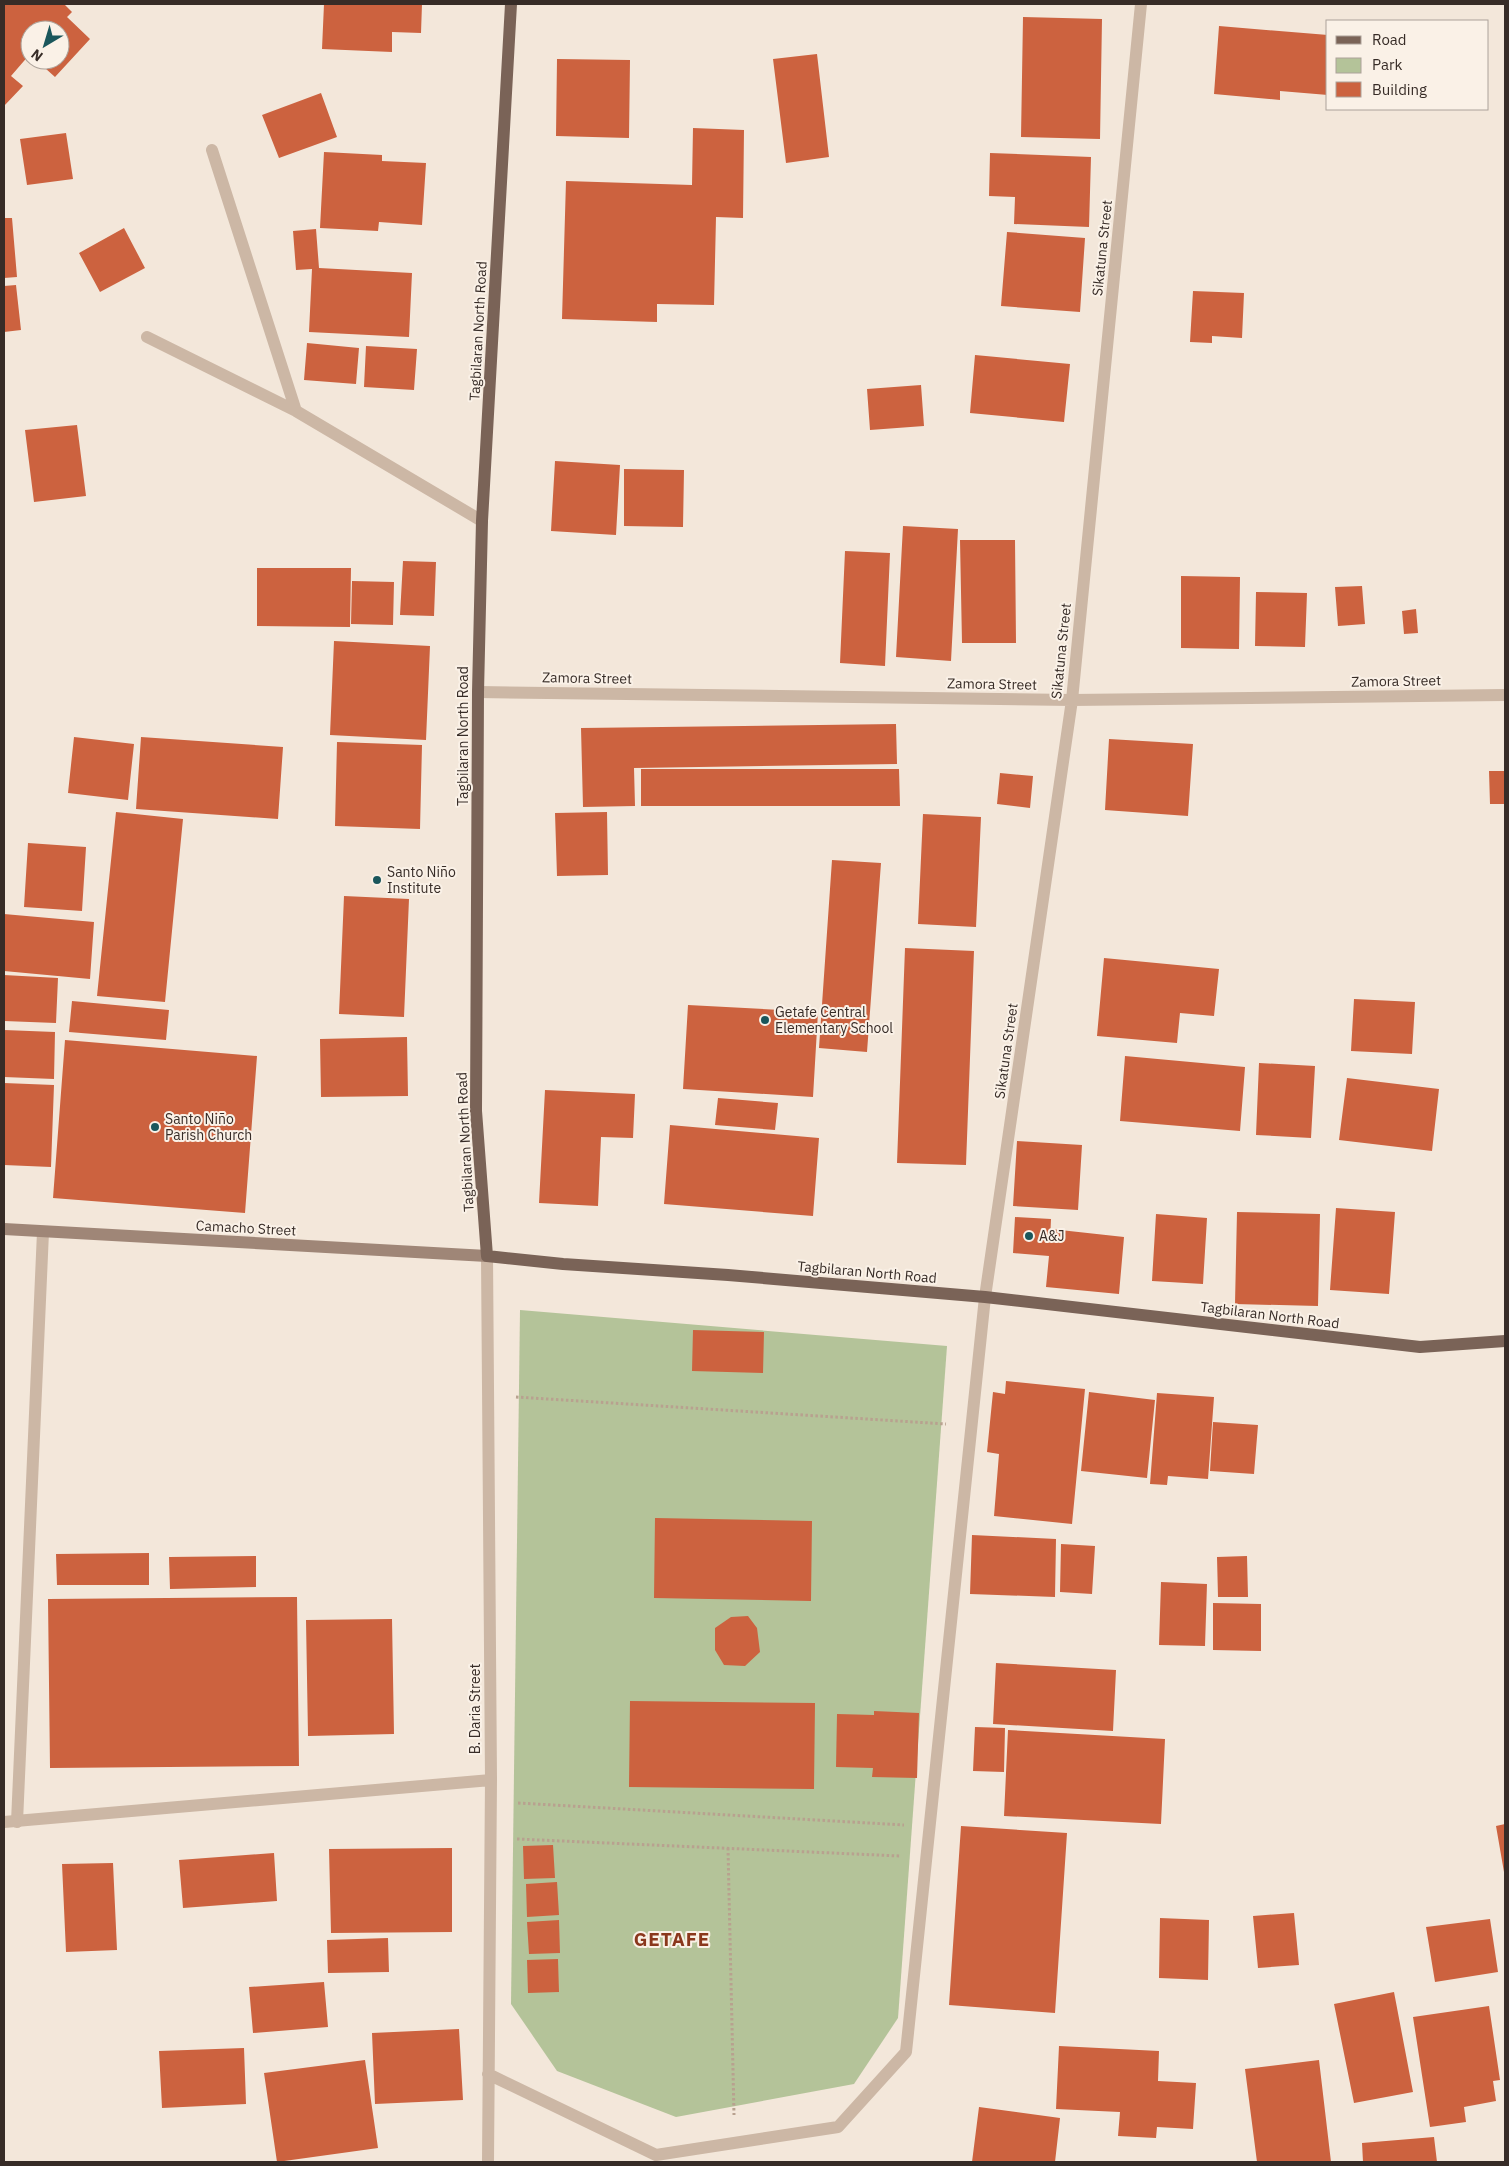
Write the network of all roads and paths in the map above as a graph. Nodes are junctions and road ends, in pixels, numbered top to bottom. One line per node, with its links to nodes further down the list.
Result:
1 (511, 4): 6 (main road, Tagbilaran North Road)
2 (1141, 4): 9 (street, Sikatuna Street)
3 (212, 150): 5 (street)
4 (147, 336): 5 (street)
5 (296, 411): 6 (street)
6 (482, 521): 7 (main road, Tagbilaran North Road)
7 (478, 692): 9 (street, Zamora Street); 12 (main road, Tagbilaran North Road)
8 (1505, 695): 9 (street, Zamora Street)
9 (1072, 700): 13 (street, Sikatuna Street)
10 (4, 1230): 11 (street, Camacho Street)
11 (43, 1232): 12 (street, Camacho Street); 20 (street)
12 (487, 1256): 13 (main road, Tagbilaran North Road); 15 (street, B. Daria Street)
13 (986, 1297): 14 (main road, Tagbilaran North Road); 16 (street, Sikatuna Street)
14 (1505, 1341)
15 (488, 1395): 16 (path); 17 (street, B. Daria Street)
16 (972, 1426): 21 (street, Sikatuna Street)
17 (491, 1780): 18 (street, B. Daria Street); 20 (street)
18 (491, 1802): 21 (path); 22 (street, B. Daria Street)
19 (4, 1822): 20 (street)
20 (17, 1822)
21 (929, 1826): 24 (street, Sikatuna Street)
22 (490, 1838): 23 (path); 25 (street, B. Daria Street)
23 (728, 1848): 24 (path); 26 (path)
24 (926, 1857): 26 (street, Sikatuna Street)
25 (488, 2074): 26 (street, Sikatuna Street); 27 (street, B. Daria Street)
26 (734, 2143)
27 (488, 2162)

